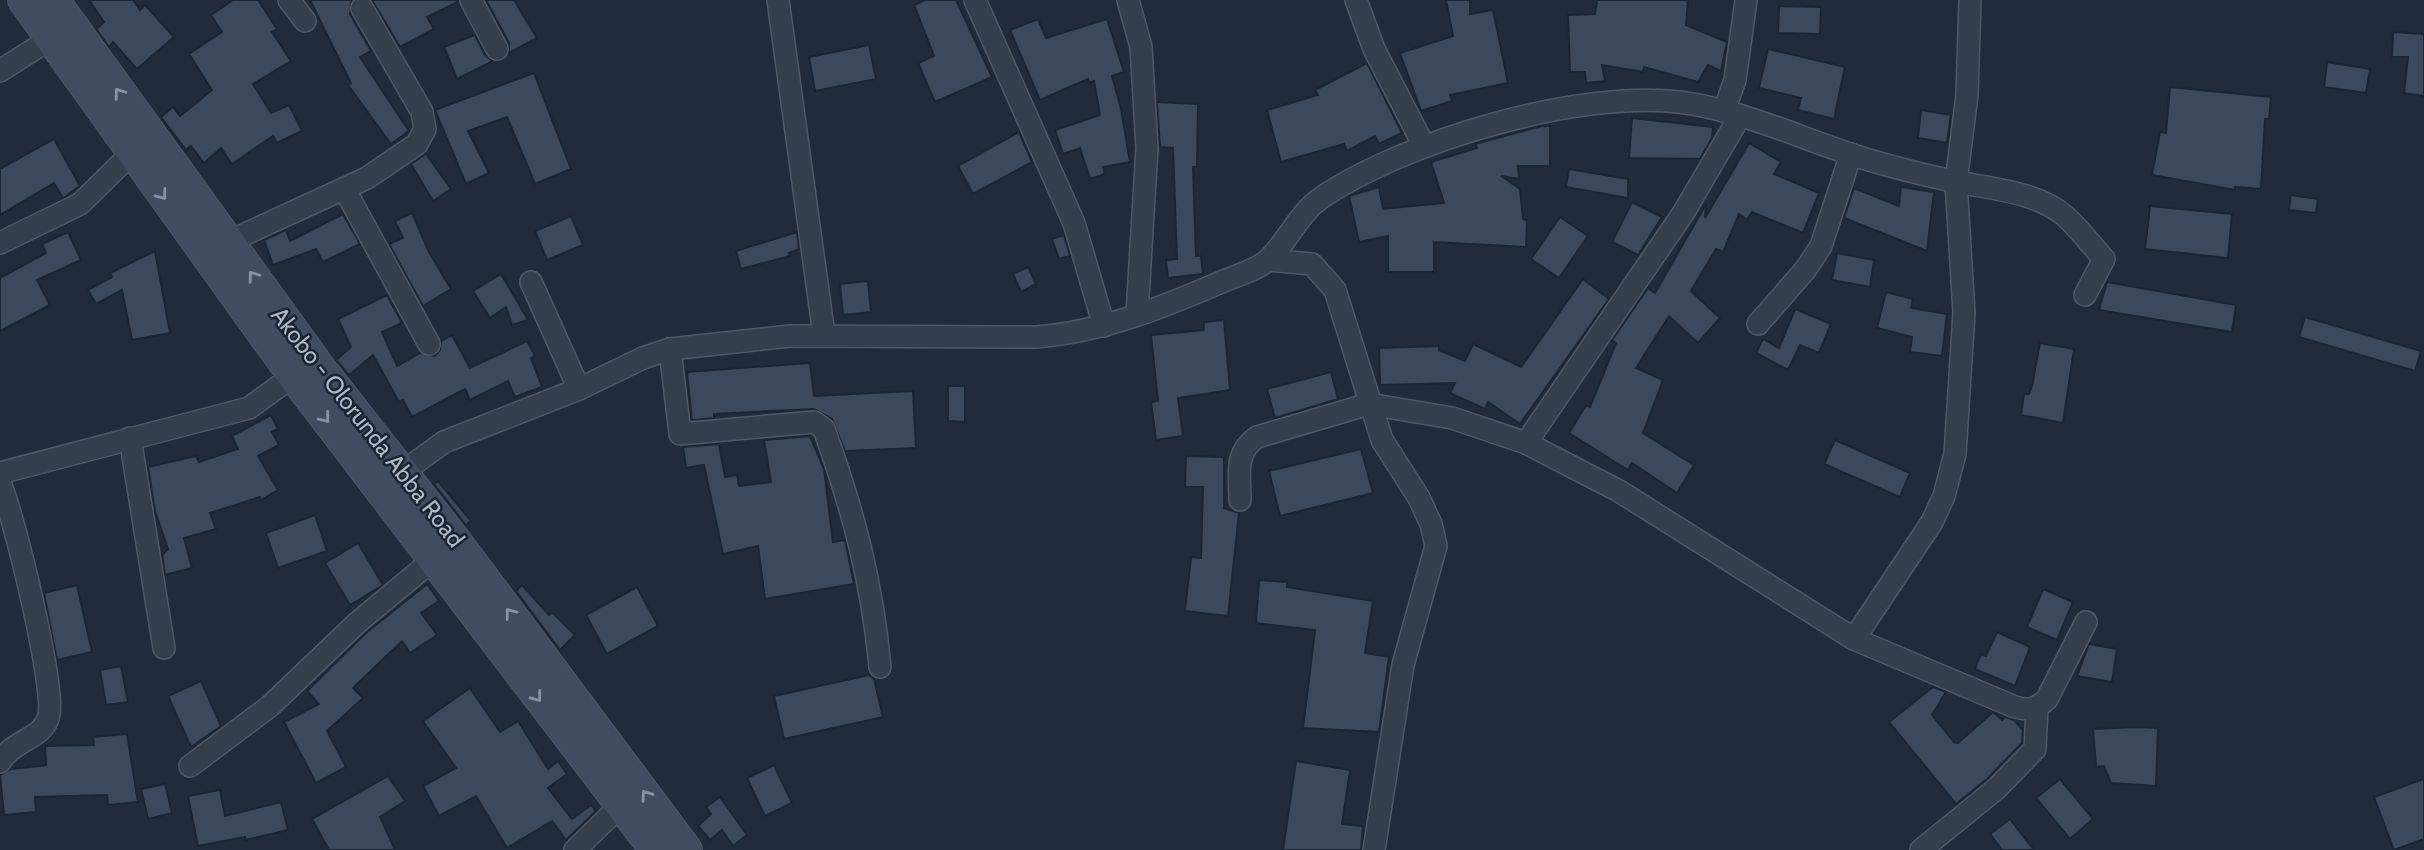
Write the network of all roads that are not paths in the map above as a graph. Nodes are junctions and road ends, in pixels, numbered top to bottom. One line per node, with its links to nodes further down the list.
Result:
1 (23, 0): 13 (main road, Akobo - Olorunda Abba Road)
2 (54, 0): 22 (main road, Akobo - Olorunda Abba Road, one-way to 2)
3 (289, 0): 12 (street)
4 (471, 0): 14 (street)
5 (778, 0): 30 (street)
6 (975, 0): 29 (street)
7 (1128, 0): 27 (street)
8 (1356, 0): 17 (street)
9 (1746, 0): 16 (street)
10 (1970, 0): 20 (street)
11 (362, 8): 21 (street)
12 (305, 21)
13 (50, 39): 15 (street); 18 (main road, Akobo - Olorunda Abba Road)
14 (497, 48)
15 (0, 71)
16 (1732, 113): 17 (street); 19 (street); 37 (street)
17 (1424, 146): 24 (street)
18 (131, 153): 23 (street); 33 (main road, Akobo - Olorunda Abba Road, one-way to 33)
19 (1851, 154): 20 (street); 28 (street)
20 (1956, 182): 26 (street); 44 (street)
21 (345, 190): 22 (street); 31 (street)
22 (228, 242): 39 (main road, Akobo - Olorunda Abba Road, one-way to 22)
23 (0, 243)
24 (1268, 260): 27 (street); 35 (street)
25 (531, 282): 34 (street)
26 (2085, 295)
27 (1137, 314): 29 (street)
28 (1758, 324)
29 (1104, 326): 30 (street)
30 (824, 335): 32 (street)
31 (429, 344)
32 (670, 349): 34 (street); 46 (street)
33 (293, 376): 36 (street); 42 (main road, Akobo - Olorunda Abba Road, one-way to 42)
34 (579, 389): 39 (street)
35 (1369, 404): 37 (street); 41 (street); 54 (street)
36 (130, 438): 38 (street); 45 (street)
37 (1526, 443): 44 (street)
38 (0, 473)
39 (401, 473): 53 (main road, Akobo - Olorunda Abba Road, one-way to 39)
40 (0, 483): 48 (street)
41 (1240, 500)
42 (434, 559): 49 (street); 50 (main road, Akobo - Olorunda Abba Road, one-way to 50)
43 (2085, 622): 47 (street)
44 (1854, 639): 47 (street)
45 (164, 648)
46 (880, 667)
47 (2037, 708): 55 (street)
48 (0, 762)
49 (190, 766)
50 (620, 806): 51 (street); 52 (main road, Akobo - Olorunda Abba Road)
51 (575, 850)
52 (655, 850)
53 (687, 850)
54 (1374, 850)
55 (1921, 850)

